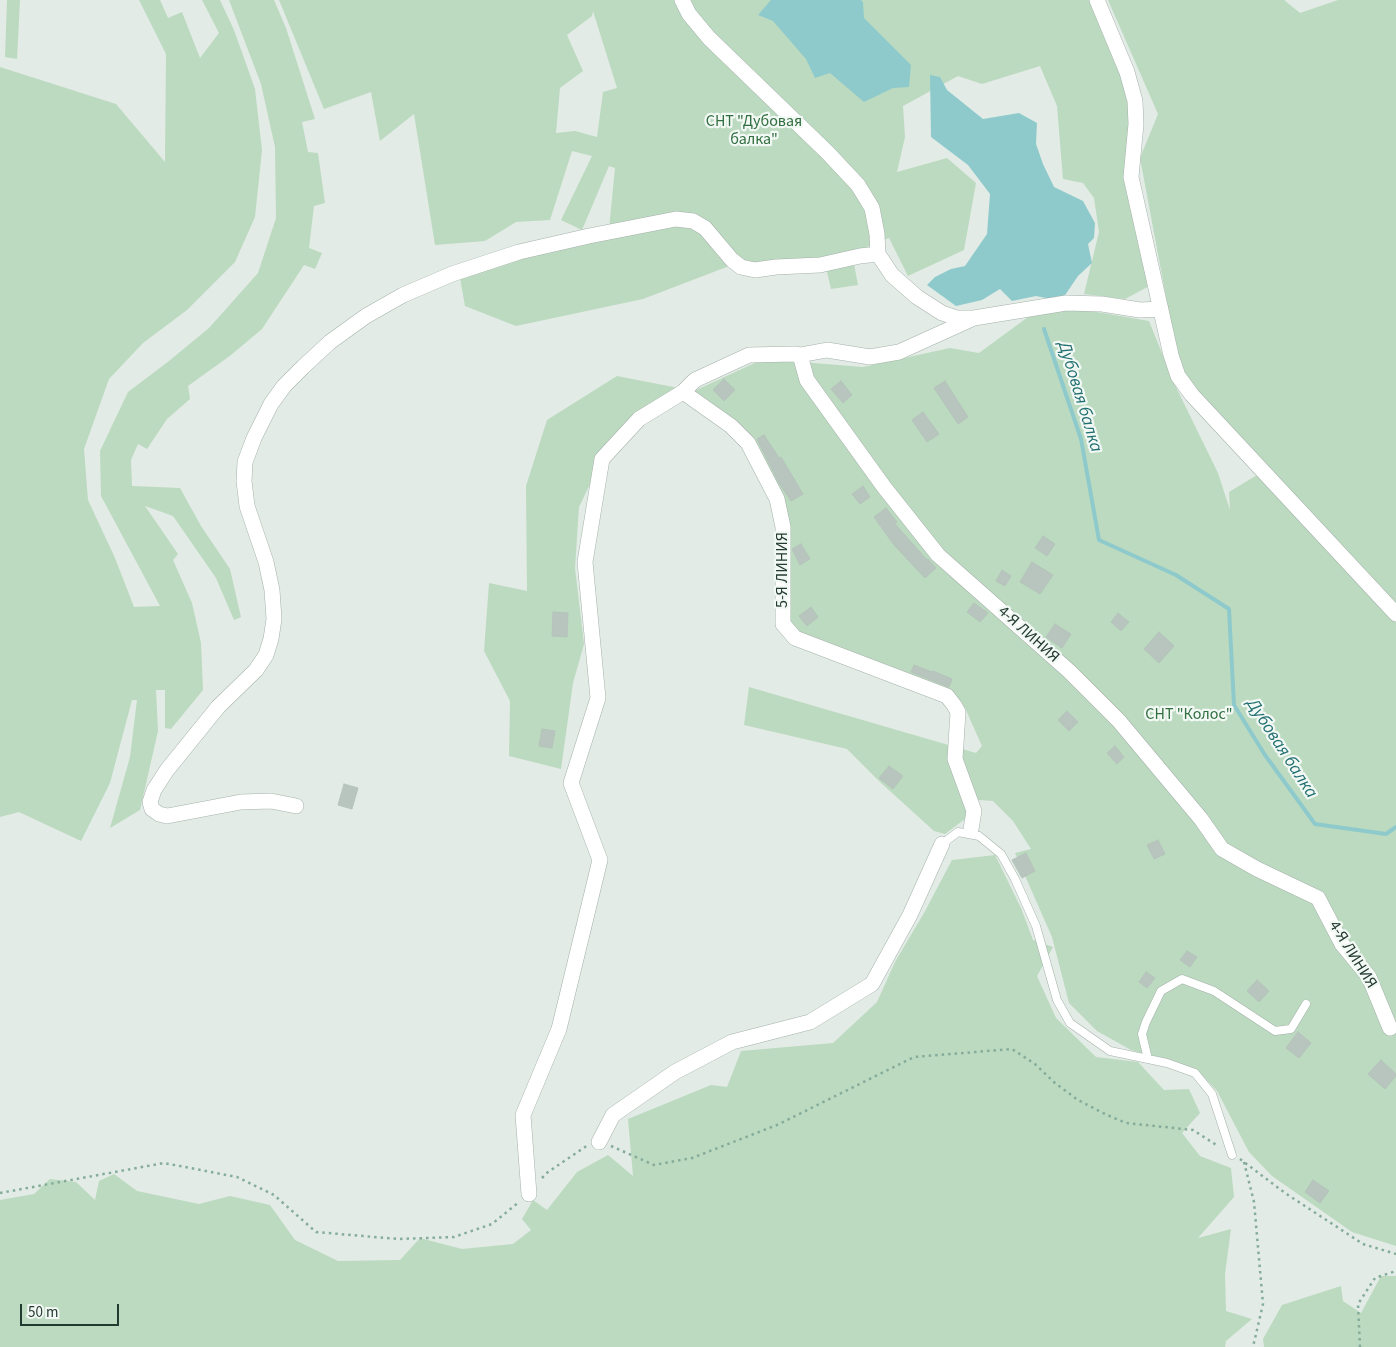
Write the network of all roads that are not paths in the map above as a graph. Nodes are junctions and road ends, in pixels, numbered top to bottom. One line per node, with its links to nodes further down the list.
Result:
1 (682, 0): 3 (street)
2 (1097, 0): 4 (street)
3 (878, 254): 5 (street); 9 (street)
4 (1161, 309): 5 (street); 8 (street)
5 (974, 318): 6 (street)
6 (800, 355): 7 (street); 13 (street, 4-Я ЛИНИЯ)
7 (683, 392): 10 (street, 5-Я ЛИНИЯ); 17 (street)
8 (1396, 614)
9 (296, 806)
10 (971, 829)
11 (942, 844): 14 (lane); 15 (street)
12 (1306, 1004): 14 (lane)
13 (1390, 1028)
14 (1148, 1059): 16 (lane)
15 (599, 1142)
16 (1232, 1155)
17 (529, 1194)

